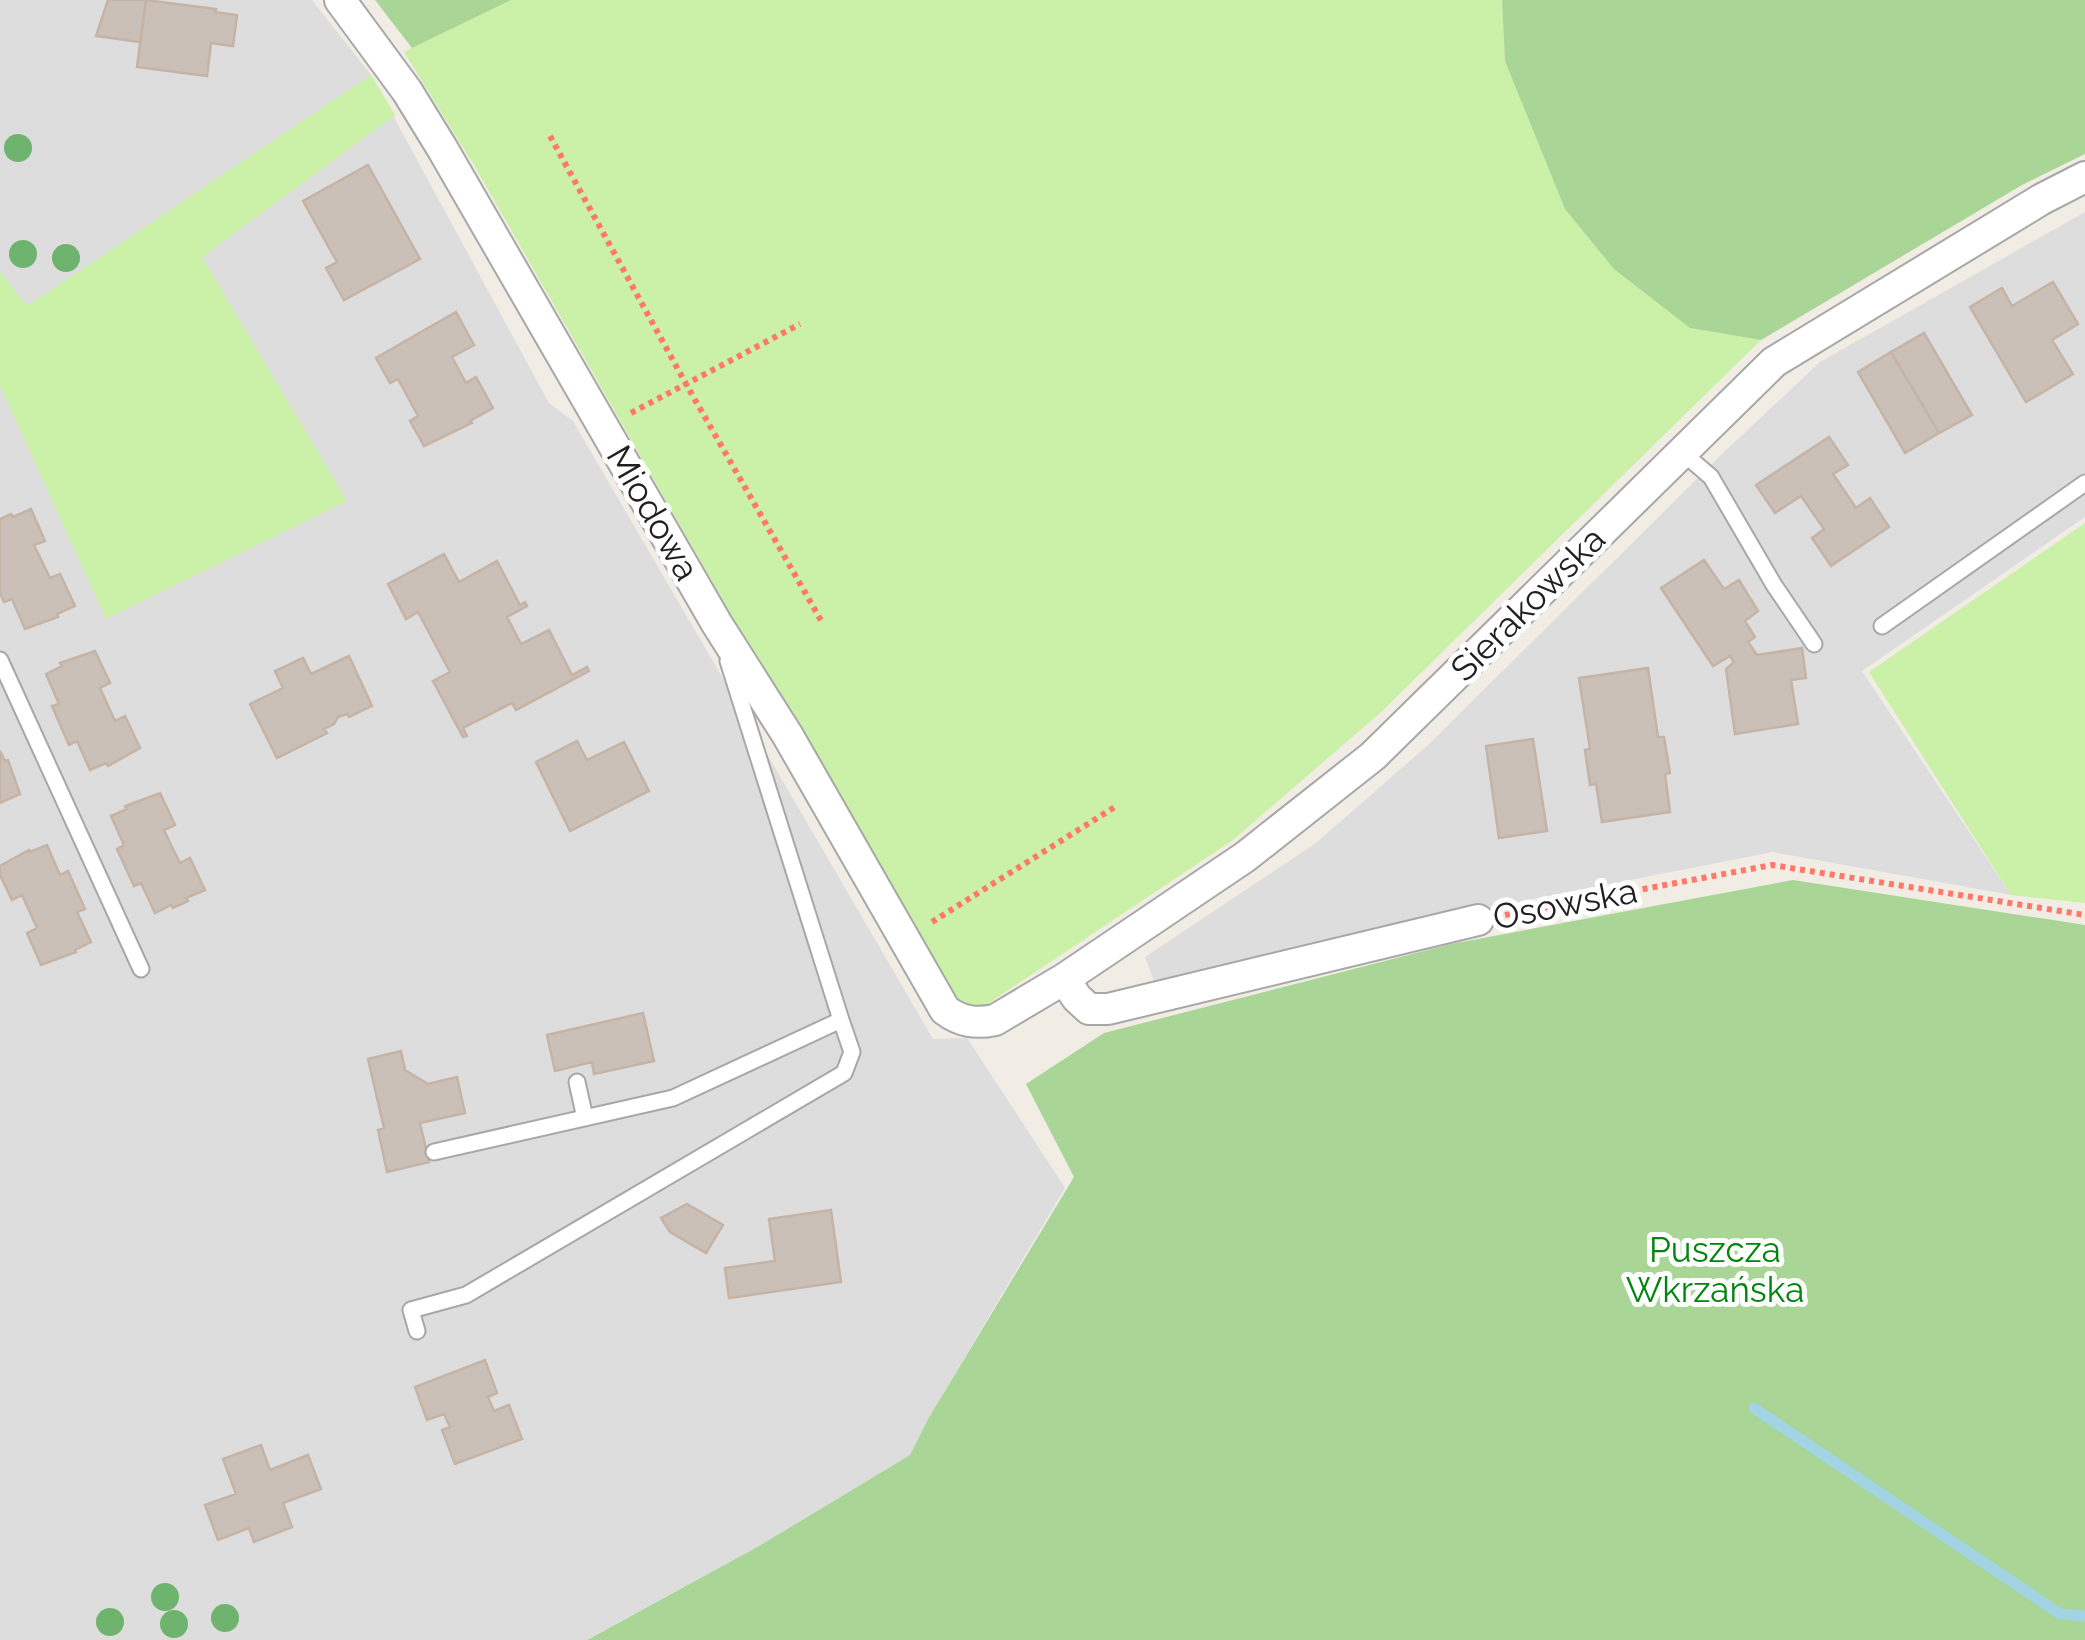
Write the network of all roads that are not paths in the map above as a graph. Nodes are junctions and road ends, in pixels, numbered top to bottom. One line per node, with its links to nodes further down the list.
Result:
1 (340, 0): 5 (street, Miodowa)
2 (2085, 178): 3 (street, Sierakowska)
3 (1682, 452): 7 (lane); 13 (street, Sierakowska)
4 (2085, 483): 6 (lane)
5 (716, 624): 14 (lane); 15 (street, Miodowa)
6 (1882, 626)
7 (1814, 644)
8 (0, 660): 9 (lane)
9 (18, 698): 10 (lane); 12 (lane)
10 (0, 706)
11 (1478, 920): 13 (street, Osowska)
12 (141, 969)
13 (1064, 979): 15 (street, Sierakowska)
14 (841, 1020): 17 (lane); 19 (lane)
15 (967, 1021)
16 (578, 1082): 17 (lane)
17 (585, 1118): 18 (lane)
18 (434, 1152)
19 (418, 1331)

